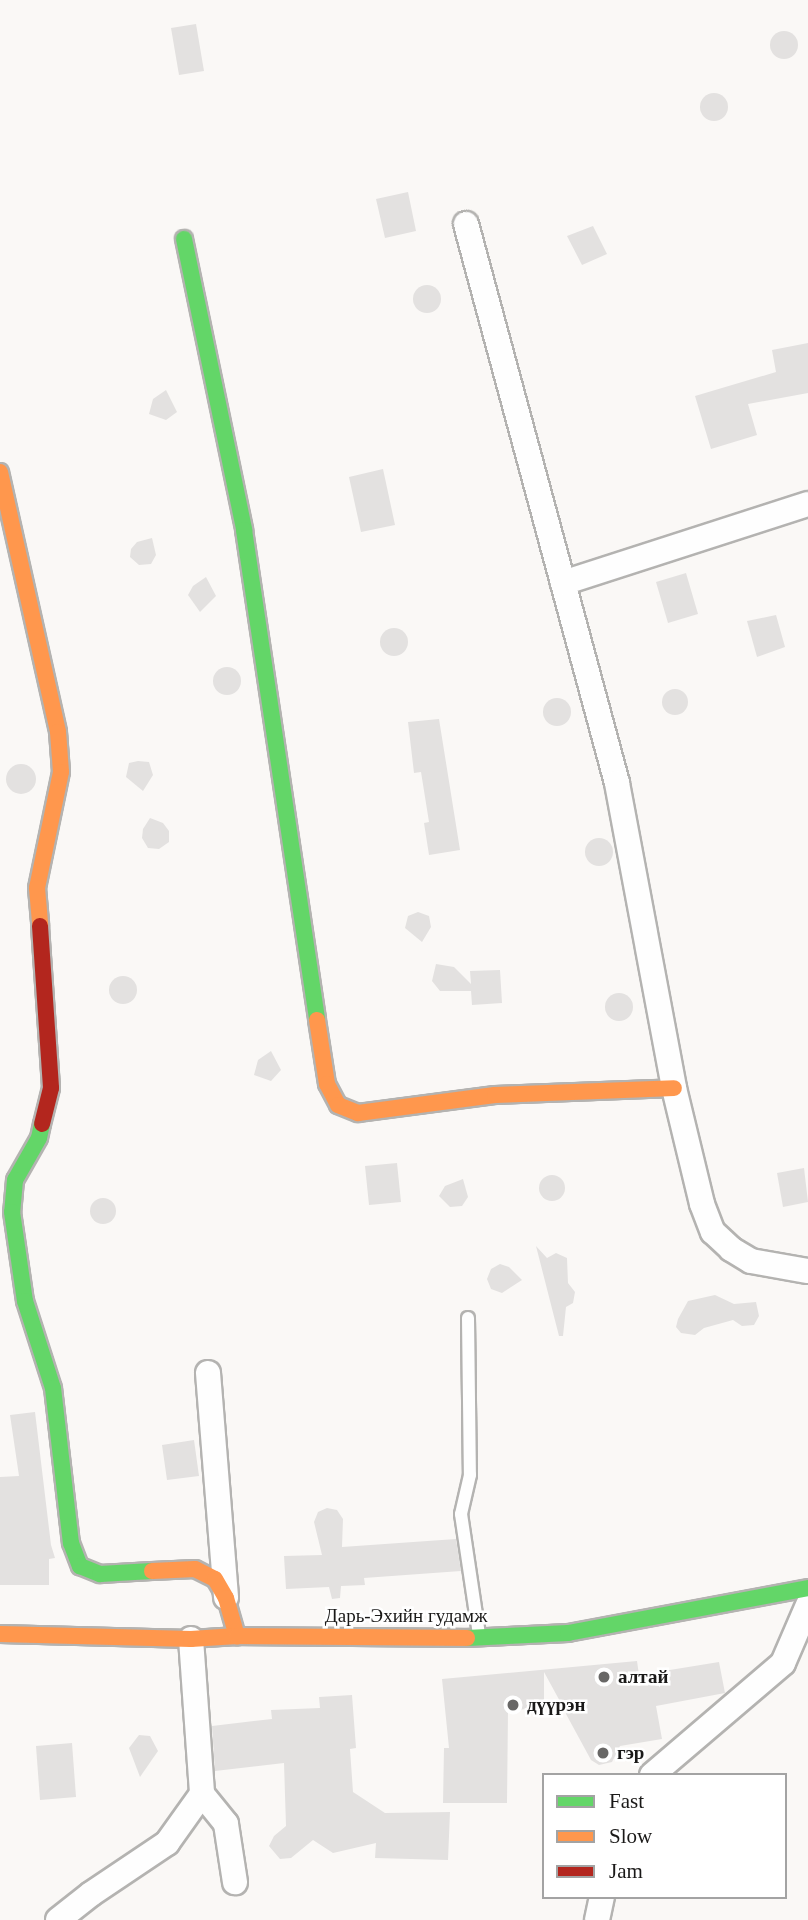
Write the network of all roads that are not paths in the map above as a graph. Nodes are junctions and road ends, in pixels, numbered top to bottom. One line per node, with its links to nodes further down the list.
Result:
1 (466, 224): 5 (street)
2 (184, 239): 6 (street)
3 (0, 472): 11 (street)
4 (808, 504): 5 (street)
5 (563, 583): 6 (street)
6 (674, 1088): 7 (street)
7 (808, 1271)
8 (468, 1318): 15 (lane)
9 (208, 1373): 11 (street)
10 (808, 1588): 15 (street, Дарь-Эхийн гудамж)
11 (226, 1598): 14 (street)
12 (808, 1605): 17 (street)
13 (0, 1634): 16 (street, Дарь-Эхийн гудамж)
14 (237, 1636): 15 (street, Дарь-Эхийн гудамж); 16 (street, Дарь-Эхийн гудамж)
15 (479, 1638)
16 (191, 1639): 18 (street)
17 (654, 1773)
18 (202, 1794): 19 (street); 21 (street)
19 (235, 1882)
20 (602, 1899): 22 (street)
21 (58, 1920)
22 (597, 1920)

